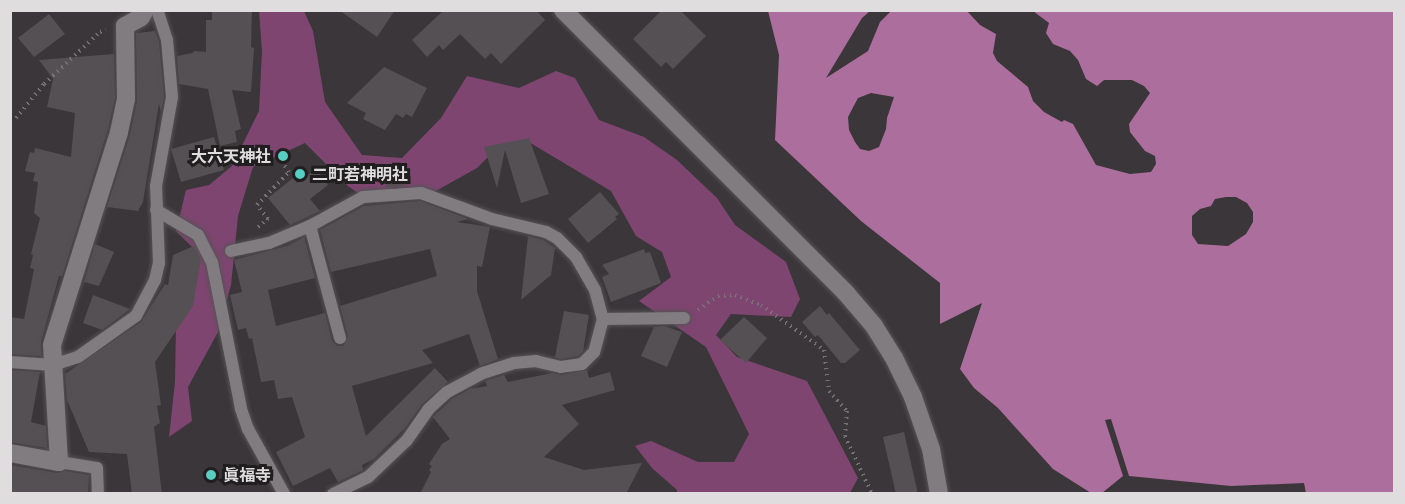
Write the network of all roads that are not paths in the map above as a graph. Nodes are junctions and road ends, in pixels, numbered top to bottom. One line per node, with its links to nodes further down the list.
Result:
1 (145, 10): 11 (street)
2 (157, 10): 4 (lane)
3 (563, 10): 17 (street)
4 (156, 210): 11 (lane); 15 (lane)
5 (310, 226): 6 (lane); 8 (lane); 9 (lane)
6 (231, 251)
7 (684, 318): 8 (lane)
8 (603, 319): 16 (lane)
9 (340, 338)
10 (10, 362): 11 (lane)
11 (53, 365): 13 (street)
12 (10, 453): 13 (street)
13 (59, 462): 14 (lane)
14 (98, 494)
15 (284, 494)
16 (333, 494)
17 (939, 494)

